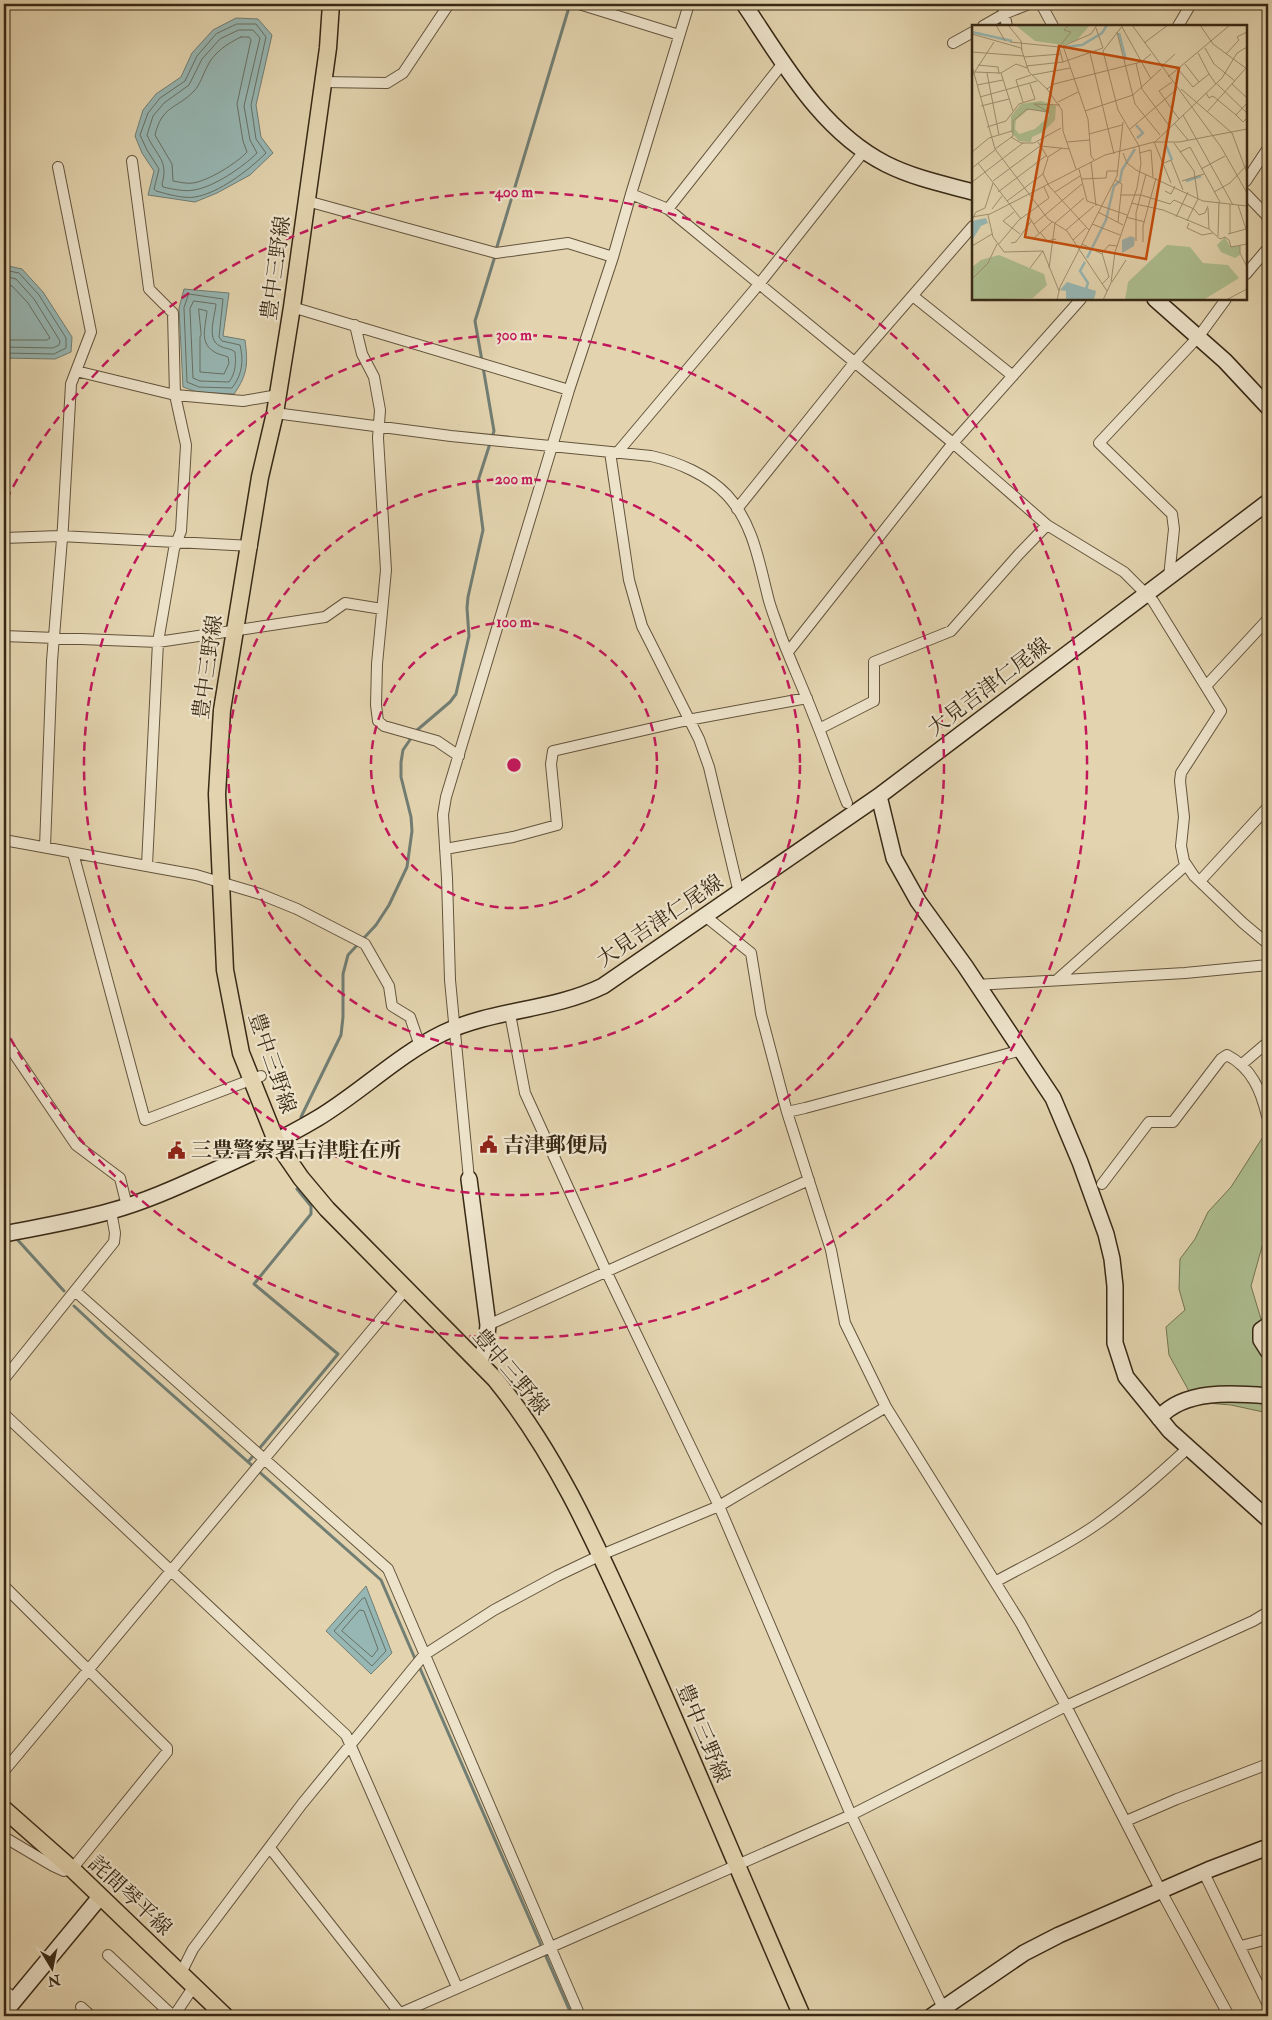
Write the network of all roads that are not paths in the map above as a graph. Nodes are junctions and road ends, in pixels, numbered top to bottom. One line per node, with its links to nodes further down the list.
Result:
1 (331, 4): 18 (main road, 豊中三野線)
2 (449, 4): 18 (street)
3 (579, 4): 15 (street)
4 (689, 4): 15 (street)
5 (744, 4): 17 (street)
6 (1029, 4): 9 (street)
7 (1042, 4): 12 (street)
8 (1191, 4): 13 (street)
9 (1003, 9): 10 (street); 11 (street)
10 (984, 25)
11 (1008, 25)
12 (1052, 25)
13 (1179, 25)
14 (972, 33): 16 (street)
15 (679, 35): 25 (street)
16 (953, 44)
17 (783, 62): 20 (street); 28 (street)
18 (323, 82): 27 (main road, 豊中三野線)
19 (1268, 148): 23 (street)
20 (865, 150): 24 (street); 34 (street)
21 (132, 161): 46 (street)
22 (58, 167): 43 (street)
23 (1247, 180)
24 (972, 192)
25 (630, 194): 28 (street); 32 (street)
26 (1247, 195): 29 (street)
27 (306, 201): 32 (street); 39 (main road, 豊中三野線)
28 (668, 209): 34 (street)
29 (1268, 217)
30 (972, 227): 35 (street)
31 (1268, 248): 33 (street)
32 (613, 257): 45 (street)
33 (1247, 273)
34 (760, 283): 42 (street); 53 (street)
35 (913, 296): 42 (street); 44 (street)
36 (1080, 300): 44 (street)
37 (1156, 300): 41 (street)
38 (1225, 300): 41 (street)
39 (292, 307): 40 (street); 47 (main road, 豊中三野線)
40 (355, 325): 45 (street); 50 (street)
41 (1199, 336): 48 (street); 61 (street)
42 (854, 363): 51 (street); 55 (street)
43 (76, 372): 46 (street); 57 (street)
44 (1012, 376): 51 (street)
45 (569, 390): 52 (street)
46 (175, 395): 47 (street); 59 (street)
47 (278, 395): 49 (main road, 豊中三野線)
48 (1268, 407)
49 (275, 413): 50 (street); 60 (main road, 豊中三野線)
50 (379, 427): 52 (street); 63 (street)
51 (953, 443): 56 (street); 69 (street)
52 (553, 447): 53 (street); 74 (street)
53 (613, 452): 55 (street); 72 (street)
54 (1268, 502): 61 (street, 大見吉津仁尾線)
55 (737, 509): 69 (street)
56 (1048, 525): 62 (street); 73 (street)
57 (62, 536): 58 (street); 59 (street); 67 (street)
58 (4, 538)
59 (176, 542): 60 (street); 68 (street)
60 (252, 546): 65 (main road, 豊中三野線)
61 (1170, 577): 62 (street, 大見吉津仁尾線)
62 (1146, 595): 70 (street); 75 (street, 大見吉津仁尾線)
63 (382, 609): 65 (street); 74 (street)
64 (1268, 619): 70 (street)
65 (234, 630): 68 (street); 84 (main road, 豊中三野線)
66 (4, 636): 67 (street)
67 (55, 638): 68 (street); 79 (street)
68 (158, 642): 82 (street)
69 (788, 652): 71 (street)
70 (1206, 686): 83 (street)
71 (807, 698): 72 (street); 73 (street)
72 (688, 720): 80 (street); 86 (street)
73 (819, 729): 76 (street)
74 (459, 756): 80 (street)
75 (879, 796): 86 (street, 大見吉津仁尾線); 91 (street)
76 (847, 803)
77 (1268, 807): 85 (street)
78 (4, 840): 79 (street)
79 (45, 848): 81 (street)
80 (445, 849): 93 (street)
81 (73, 853): 82 (street); 99 (street)
82 (147, 865): 84 (street)
83 (1186, 865): 85 (street); 90 (street)
84 (220, 881): 96 (street); 99 (main road, 豊中三野線)
85 (1200, 881): 88 (street)
86 (739, 893): 87 (street, 大見吉津仁尾線)
87 (705, 916): 92 (street, 大見吉津仁尾線); 100 (street)
88 (1268, 944)
89 (1268, 965): 90 (street)
90 (1058, 979): 91 (street)
91 (976, 984): 97 (street)
92 (510, 1014): 93 (street, 大見吉津仁尾線); 109 (street)
93 (454, 1028): 96 (street, 大見吉津仁尾線); 103 (street)
94 (4, 1039): 106 (street)
95 (1268, 1042): 98 (street)
96 (420, 1046): 102 (street, 大見吉津仁尾線)
97 (1022, 1050): 100 (street); 120 (street)
98 (1241, 1065): 101 (street); 105 (street)
99 (256, 1078): 102 (main road, 豊中三野線)
100 (787, 1112): 104 (street)
101 (1267, 1116)
102 (277, 1142): 106 (street, 大見吉津仁尾線); 110 (main road, 豊中三野線)
103 (469, 1179): 112 (street)
104 (809, 1180): 109 (street); 118 (street)
105 (1102, 1184)
106 (127, 1206): 107 (street, 大見吉津仁尾線)
107 (111, 1211): 108 (street, 大見吉津仁尾線); 111 (street)
108 (9, 1233)
109 (606, 1272): 112 (street); 123 (street)
110 (406, 1289): 115 (main road, 豊中三野線); 122 (street)
111 (75, 1291): 116 (street); 122 (street)
112 (488, 1325): 115 (street)
113 (1268, 1326): 114 (street)
114 (1268, 1351)
115 (479, 1363): 125 (main road, 豊中三野線)
116 (4, 1379)
117 (1268, 1396): 120 (street)
118 (886, 1407): 123 (street); 127 (street)
119 (4, 1414): 126 (street)
120 (1159, 1418): 121 (street)
121 (1188, 1448): 124 (street); 127 (street)
122 (264, 1460): 126 (street); 130 (street)
123 (719, 1506): 125 (street); 137 (street)
124 (1268, 1519)
125 (601, 1555): 130 (street); 142 (main road, 豊中三野線)
126 (172, 1570): 131 (street); 133 (street)
127 (995, 1582): 132 (street)
128 (4, 1586): 131 (street)
129 (1268, 1612): 132 (street)
130 (424, 1655): 133 (street); 149 (street)
131 (88, 1671): 135 (street); 143 (street)
132 (1066, 1706): 137 (street); 138 (street)
133 (351, 1743): 141 (street); 153 (street)
134 (1268, 1764): 138 (street)
135 (4, 1772)
136 (4, 1808): 143 (main road, 詫間琴平線)
137 (852, 1815): 142 (street); 157 (street)
138 (1126, 1821): 145 (street)
139 (4, 1837): 143 (street)
140 (1268, 1847): 144 (street)
141 (270, 1848): 151 (street); 160 (street)
142 (736, 1866): 149 (street); 165 (main road, 豊中三野線)
143 (72, 1869): 146 (main road, 詫間琴平線)
144 (1204, 1873): 145 (street); 148 (street)
145 (1161, 1891): 157 (street); 166 (street)
146 (100, 1897): 151 (main road, 詫間琴平線); 154 (street)
147 (1268, 1939): 148 (street)
148 (1241, 1946): 155 (street)
149 (550, 1947): 153 (street); 164 (street)
150 (108, 1955): 162 (street)
151 (181, 1973): 152 (main road, 詫間琴平線)
152 (194, 1986): 162 (street); 163 (main road, 詫間琴平線)
153 (457, 1987): 160 (street)
154 (9, 1995): 158 (street)
155 (1268, 2005)
156 (81, 2007): 161 (street)
157 (937, 2012)
158 (4, 2013)
159 (1268, 2014): 167 (street)
160 (399, 2015)
161 (91, 2016)
162 (173, 2016)
163 (225, 2016)
164 (580, 2016)
165 (802, 2016)
166 (1229, 2016)
167 (1262, 2016)

